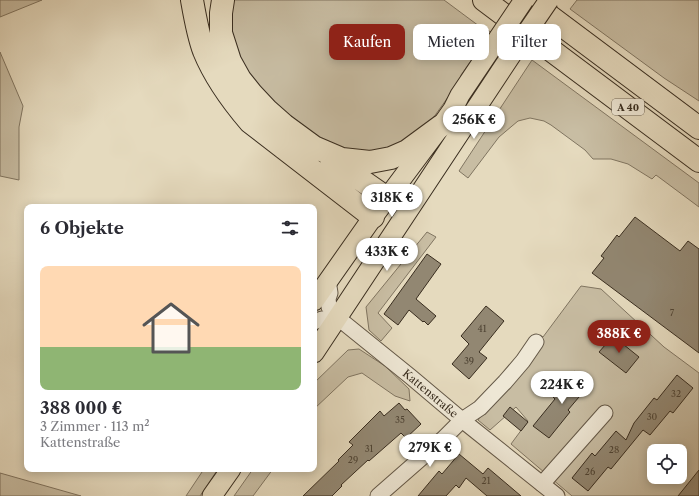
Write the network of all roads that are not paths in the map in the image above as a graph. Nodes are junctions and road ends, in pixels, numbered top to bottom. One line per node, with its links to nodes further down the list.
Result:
1 (192, 0): 15 (highway)
2 (223, 0): 11 (highway)
3 (484, 0): 12 (highway, A 40)
4 (524, 0): 9 (main road, bridge)
5 (528, 0): 7 (highway, A 40)
6 (549, 0): 14 (main road, bridge)
7 (649, 90): 8 (highway); 10 (highway, A 40)
8 (699, 115)
9 (441, 126): 11 (highway); 13 (main road)
10 (699, 128)
11 (314, 147): 13 (highway)
12 (699, 161)
13 (387, 198): 14 (main road); 15 (main road)
14 (410, 209): 15 (main road); 18 (main road)
15 (373, 217): 16 (main road)
16 (328, 280): 17 (main road); 18 (street, Kattenstraße)
17 (317, 296)
18 (338, 318): 19 (street); 21 (main road); 23 (street, Kattenstraße)
19 (317, 321)
20 (536, 342): 23 (street)
21 (317, 349)
22 (605, 413): 25 (street)
23 (462, 420): 25 (street, Kattenstraße); 27 (street)
24 (228, 472): 26 (main road)
25 (542, 484): 28 (street, Kattenstraße)
26 (212, 496)
27 (378, 496)
28 (557, 496)

